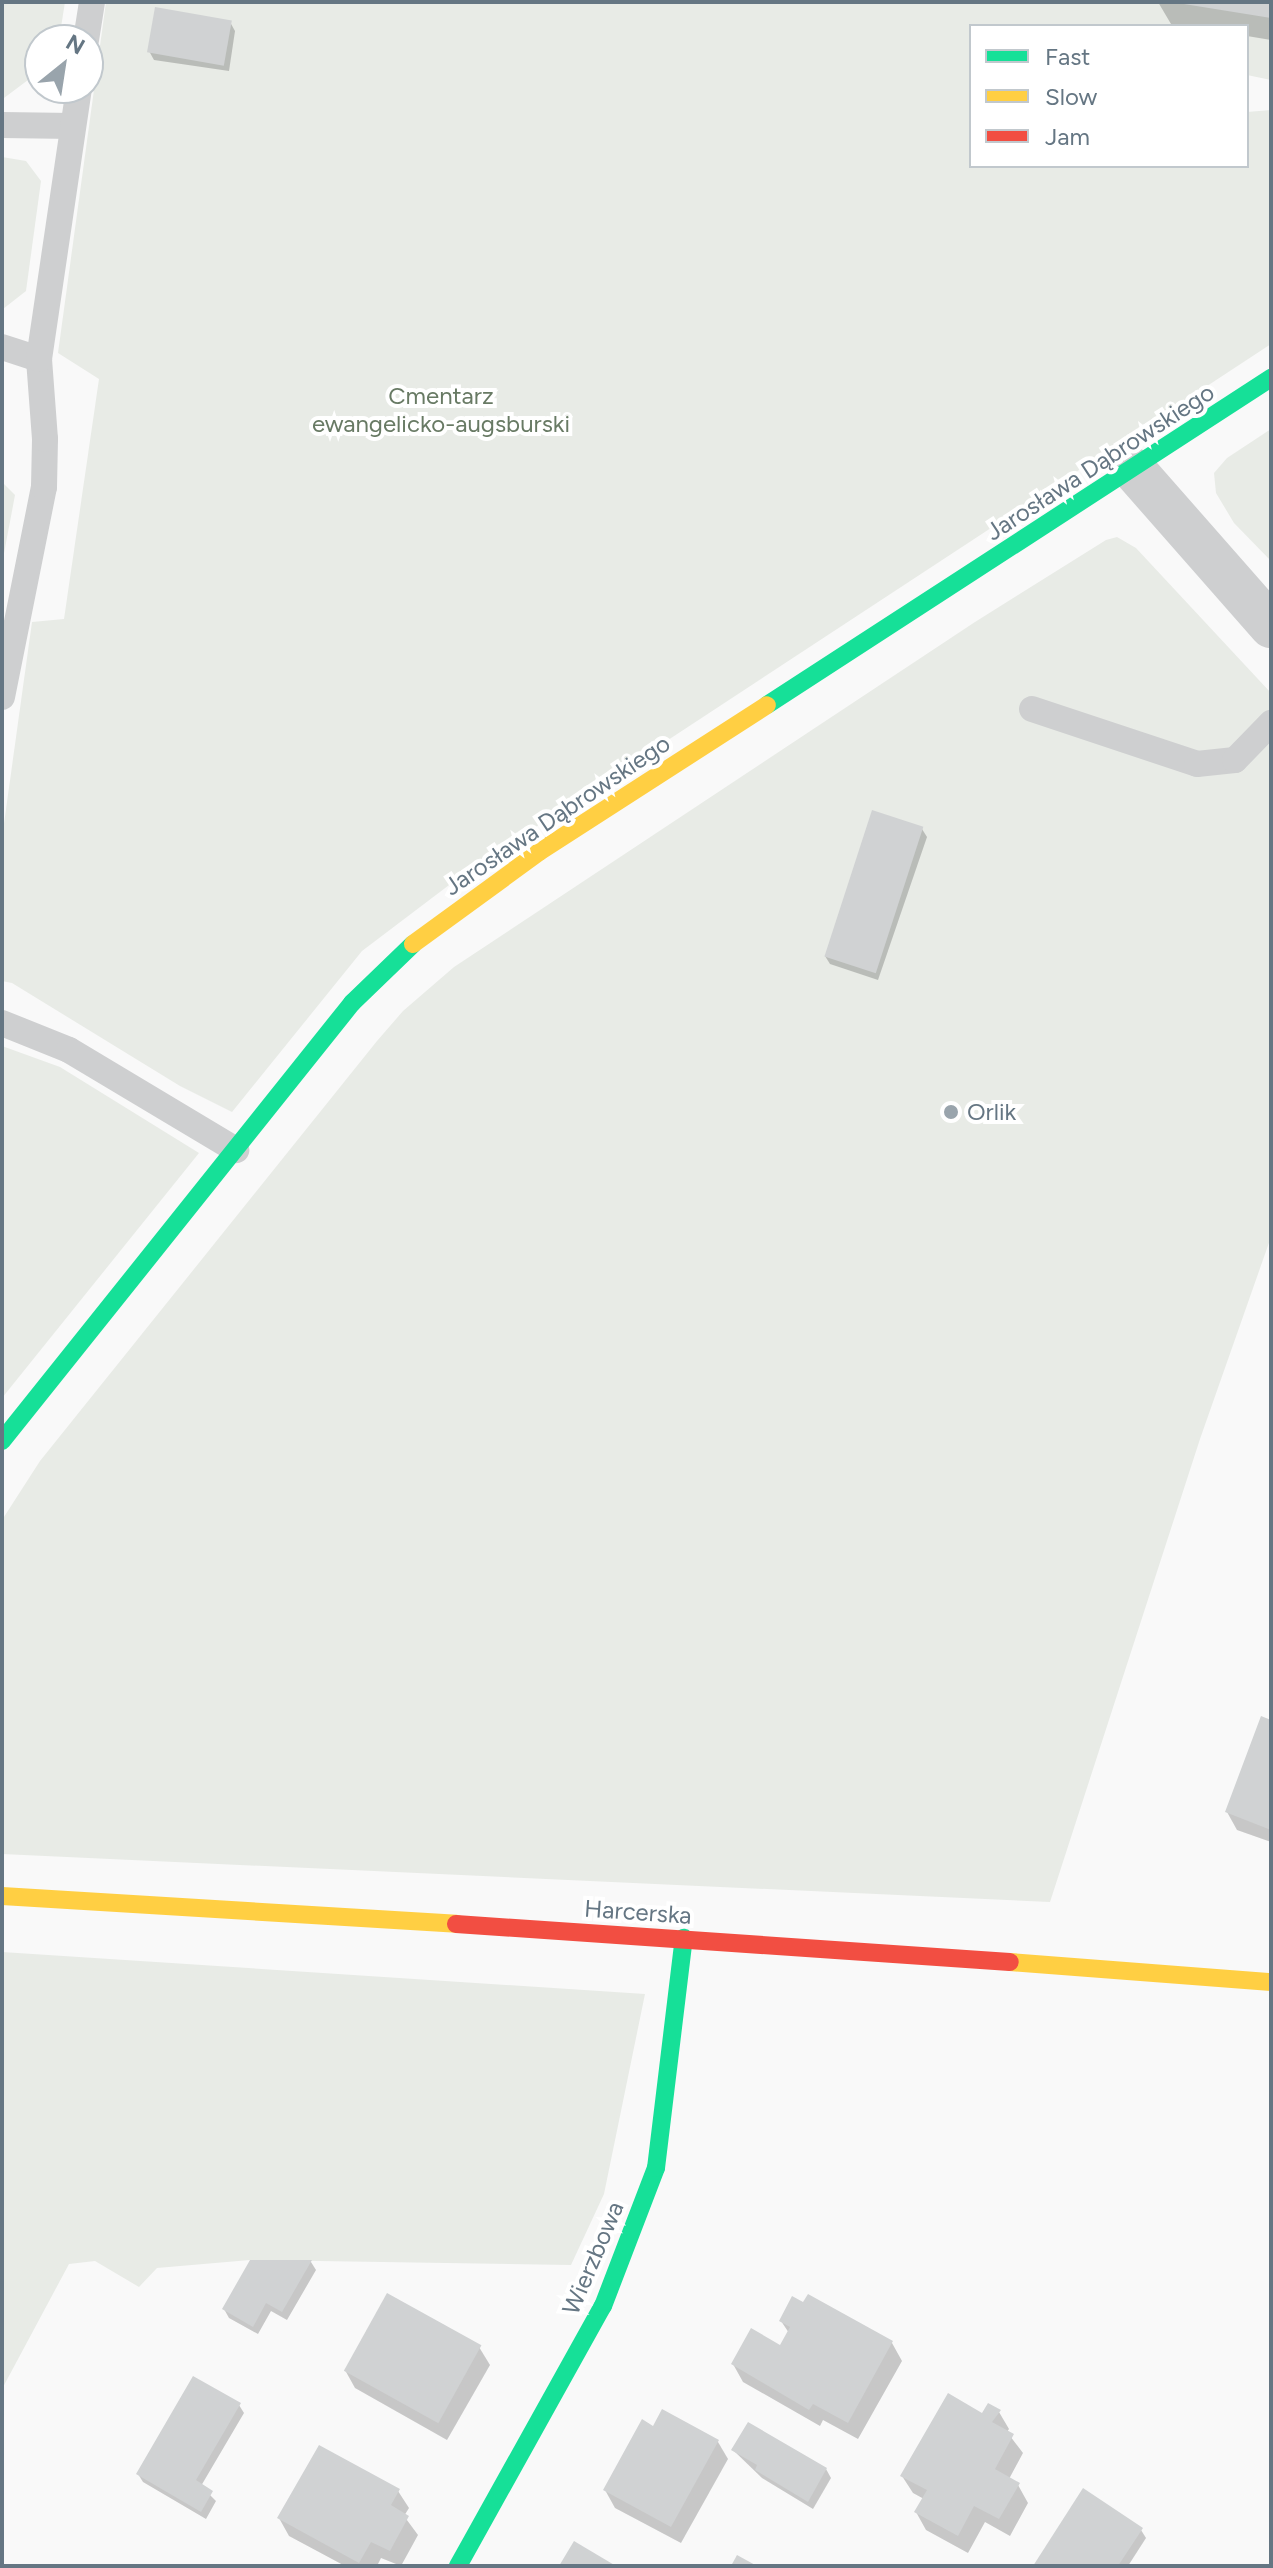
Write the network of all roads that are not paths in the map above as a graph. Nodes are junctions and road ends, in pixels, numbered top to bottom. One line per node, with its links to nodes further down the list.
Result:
1 (92, 2): 2 (lane)
2 (89, 24)
3 (76, 104): 5 (lane)
4 (2, 125): 5 (lane)
5 (73, 126): 7 (lane)
6 (2, 347): 7 (lane)
7 (39, 359): 11 (lane)
8 (1271, 378): 9 (street, Jarosława Dąbrowskiego)
9 (1134, 470): 10 (street); 15 (street, Jarosława Dąbrowskiego)
10 (1271, 626)
11 (2, 697)
12 (1032, 709): 13 (lane)
13 (1271, 723)
14 (2, 1023): 15 (lane)
15 (236, 1150): 16 (street, Jarosława Dąbrowskiego)
16 (2, 1441)
17 (2, 1896): 18 (street, Harcerska)
18 (684, 1938): 19 (street, Harcerska); 20 (street, Wierzbowa)
19 (1271, 1982)
20 (458, 2566)

